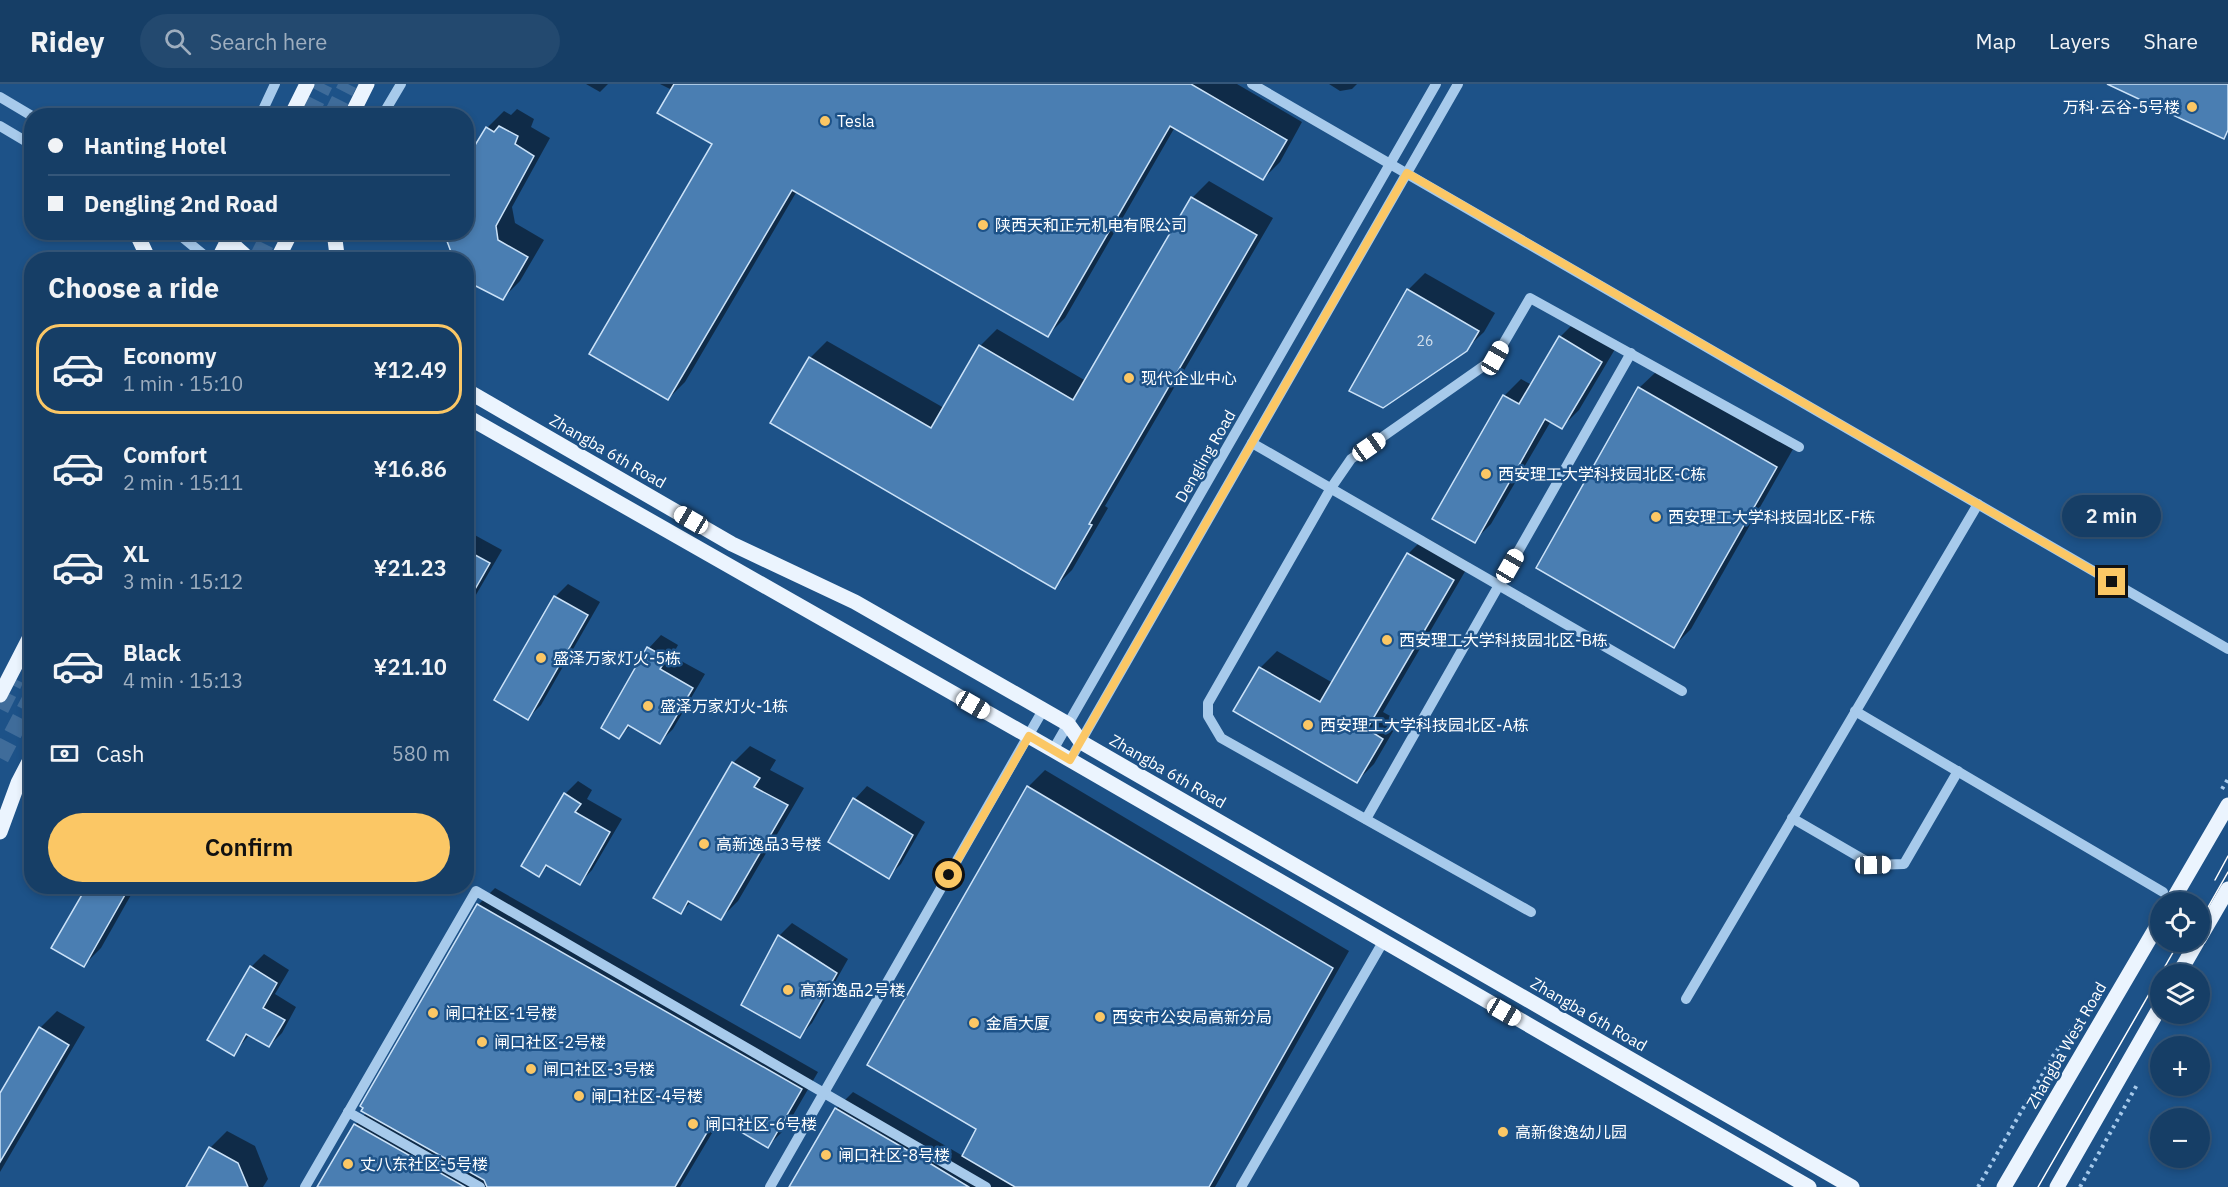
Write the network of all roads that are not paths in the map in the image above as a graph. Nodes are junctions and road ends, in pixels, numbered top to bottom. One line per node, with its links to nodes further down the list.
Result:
1 (275, 84): 9 (street)
2 (307, 84): 10 (main road)
3 (367, 84): 11 (main road)
4 (401, 84): 12 (street)
5 (1252, 84): 16 (street)
6 (1436, 84): 16 (street, Dengling Road)
7 (1458, 84): 17 (street, Dengling Road)
8 (0, 97): 13 (street)
9 (264, 108)
10 (295, 108)
11 (355, 108)
12 (387, 108)
13 (24, 111)
14 (0, 126): 15 (street)
15 (24, 140)
16 (1391, 164): 17 (street); 36 (street, Dengling Road)
17 (1407, 173): 25 (street, Dengling Road); 28 (street)
18 (186, 240): 20 (street)
19 (231, 240): 21 (main road)
20 (200, 252)
21 (242, 252)
22 (1631, 353): 26 (street); 27 (street); 29 (street)
23 (474, 395): 34 (main road, Zhangba 6th Road)
24 (474, 421): 37 (main road)
25 (1252, 442): 27 (street); 38 (street, Dengling Road)
26 (1800, 447)
27 (1331, 488): 29 (street); 45 (street)
28 (1978, 504): 31 (street); 35 (street)
29 (1499, 585): 32 (street); 45 (street)
30 (24, 649): 33 (main road)
31 (2228, 649)
32 (1682, 691)
33 (0, 696)
34 (1043, 710): 36 (main road, Zhangba 6th Road); 37 (street)
35 (1855, 711): 42 (street); 44 (street)
36 (1068, 724): 38 (main road, Zhangba 6th Road); 39 (street, Dengling Road)
37 (1029, 736): 39 (main road); 56 (street)
38 (1081, 742): 40 (street, Dengling Road); 64 (main road, Zhangba 6th Road)
39 (1053, 750): 40 (main road)
40 (1070, 760): 53 (main road)
41 (24, 771): 46 (main road)
42 (1958, 771): 44 (street); 48 (street)
43 (2228, 805): 49 (main road)
44 (1792, 818): 54 (street)
45 (1365, 819): 50 (street)
46 (0, 832)
47 (2228, 889): 51 (main road)
48 (2159, 892)
49 (2170, 892)
50 (1531, 912)
51 (2210, 920)
52 (2150, 938): 65 (main road, Zhangba West Road)
53 (1383, 942): 62 (street); 63 (main road)
54 (1686, 999)
55 (2150, 1024): 66 (main road)
56 (824, 1093): 57 (street); 60 (street); 61 (street)
57 (348, 1112): 58 (street); 59 (street)
58 (305, 1187)
59 (480, 1187)
60 (770, 1187)
61 (986, 1187)
62 (1241, 1187)
63 (1809, 1187)
64 (1852, 1187)
65 (2004, 1187)
66 (2056, 1187)

